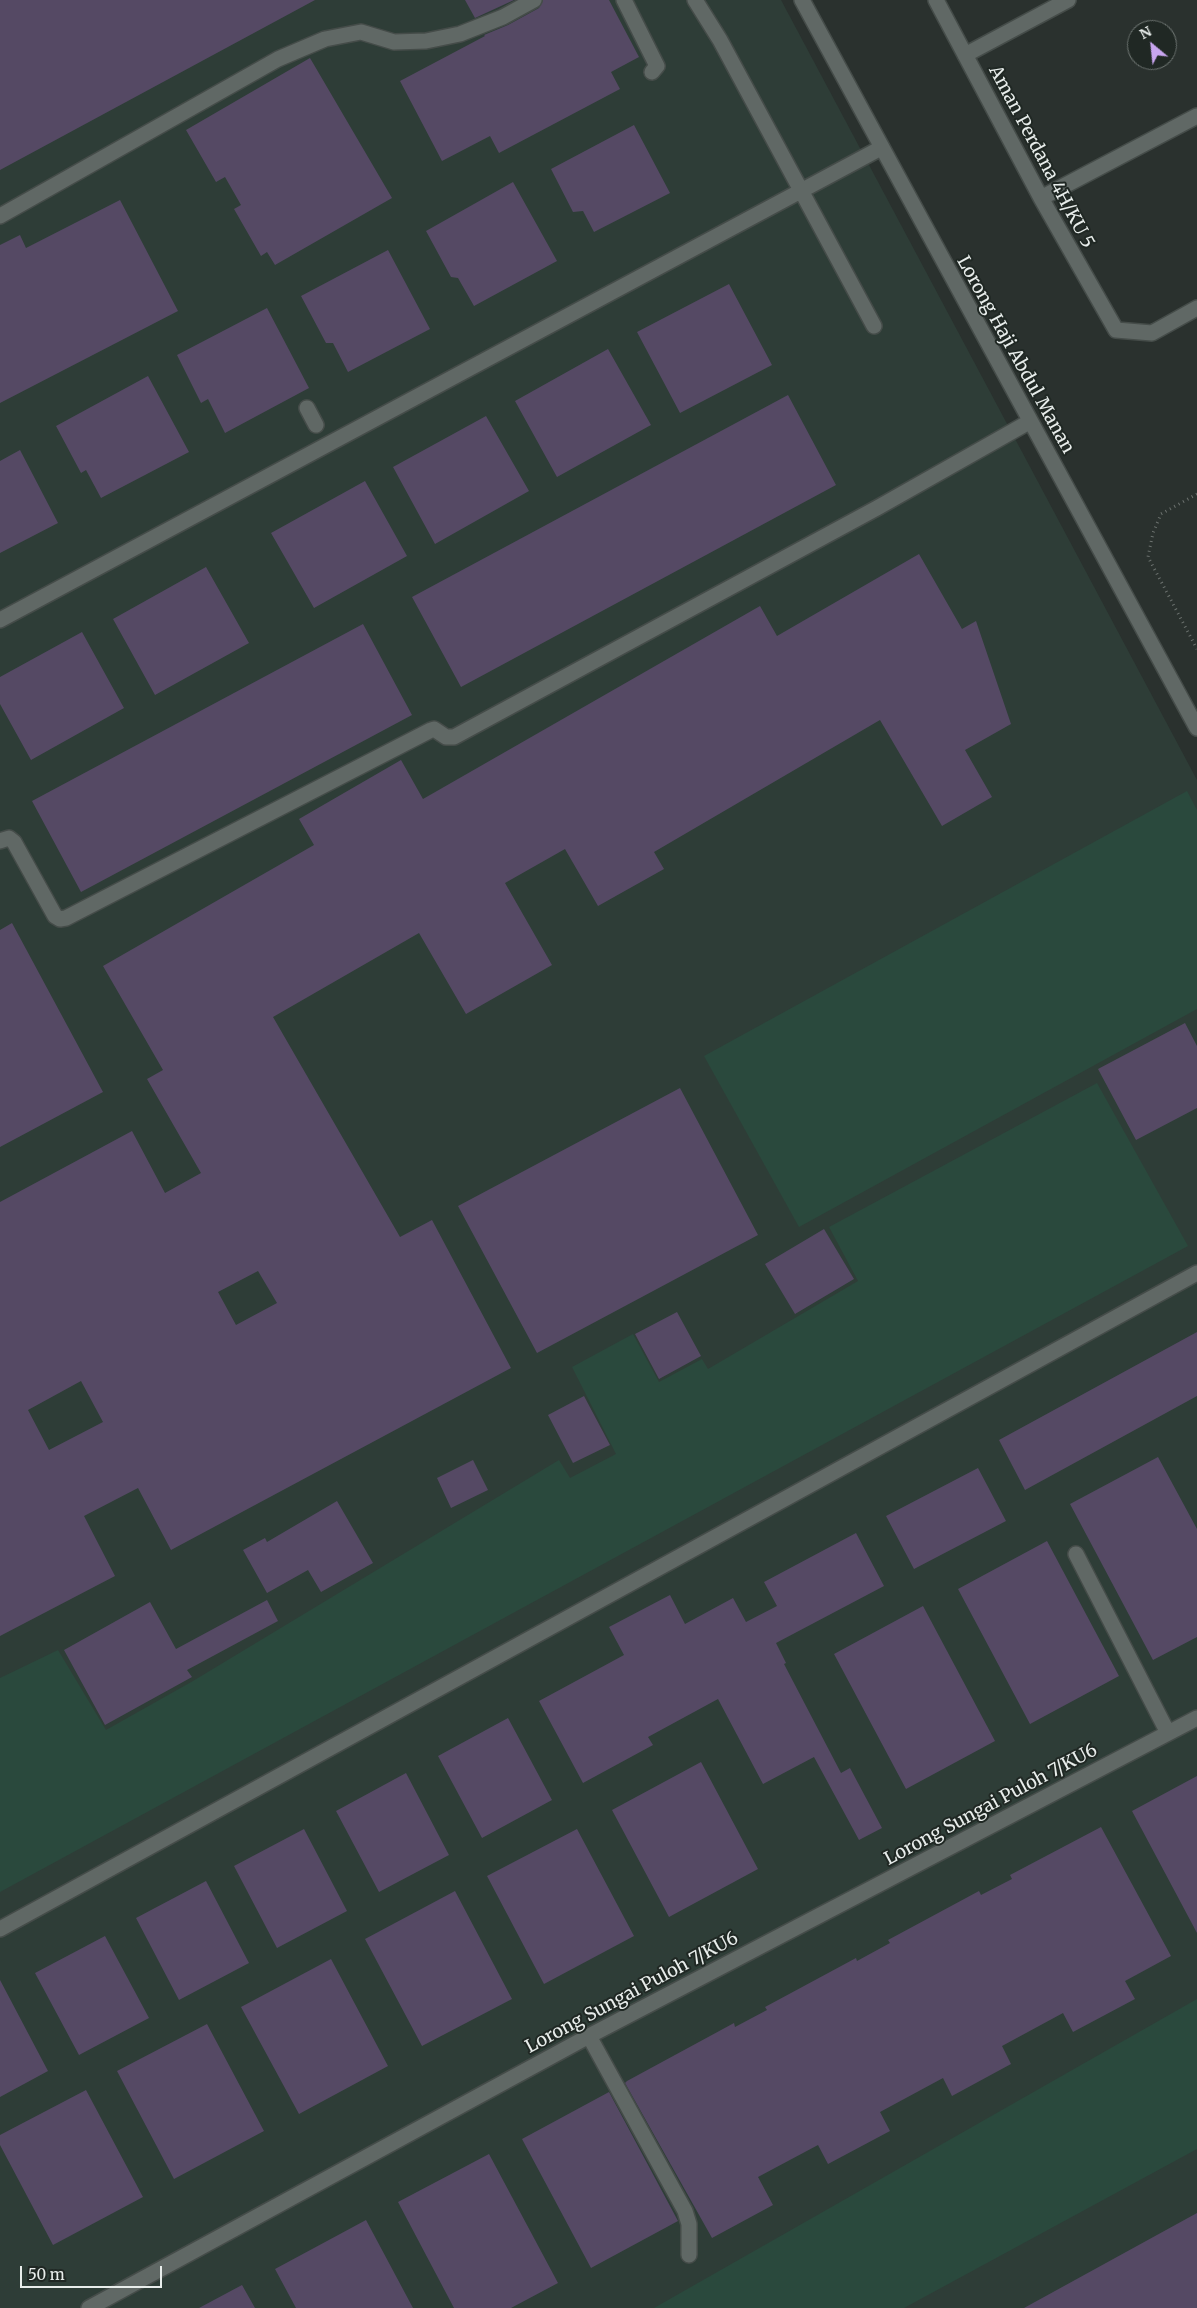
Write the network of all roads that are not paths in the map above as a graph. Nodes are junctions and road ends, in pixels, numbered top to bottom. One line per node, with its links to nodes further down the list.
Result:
1 (534, 0): 13 (street)
2 (624, 0): 8 (street)
3 (695, 0): 11 (street)
4 (802, 0): 10 (street, Lorong Haji Abdul Manan)
5 (936, 0): 7 (street, Aman Perdana 4H/KU 5)
6 (1068, 0): 7 (street)
7 (965, 55): 12 (street, Aman Perdana 4H/KU 5)
8 (652, 72)
9 (1197, 116): 12 (street)
10 (881, 148): 11 (street); 17 (street, Lorong Haji Abdul Manan)
11 (800, 191): 15 (street); 19 (street)
12 (1041, 198): 14 (street, Aman Perdana 4H/KU 5)
13 (0, 216)
14 (1197, 308)
15 (874, 326)
16 (307, 408): 18 (street)
17 (1030, 422): 20 (street, Lorong Haji Abdul Manan); 21 (street)
18 (316, 425)
19 (0, 620)
20 (1197, 728)
21 (0, 841)
22 (1197, 1272): 26 (street)
23 (1076, 1554): 25 (street)
24 (1197, 1718): 25 (street, Lorong Sungai Puloh 7/KU6)
25 (1168, 1734): 27 (street, Lorong Sungai Puloh 7/KU6)
26 (0, 1929)
27 (589, 2036): 28 (street); 29 (street, Lorong Sungai Puloh 7/KU6)
28 (689, 2255)
29 (89, 2308)

